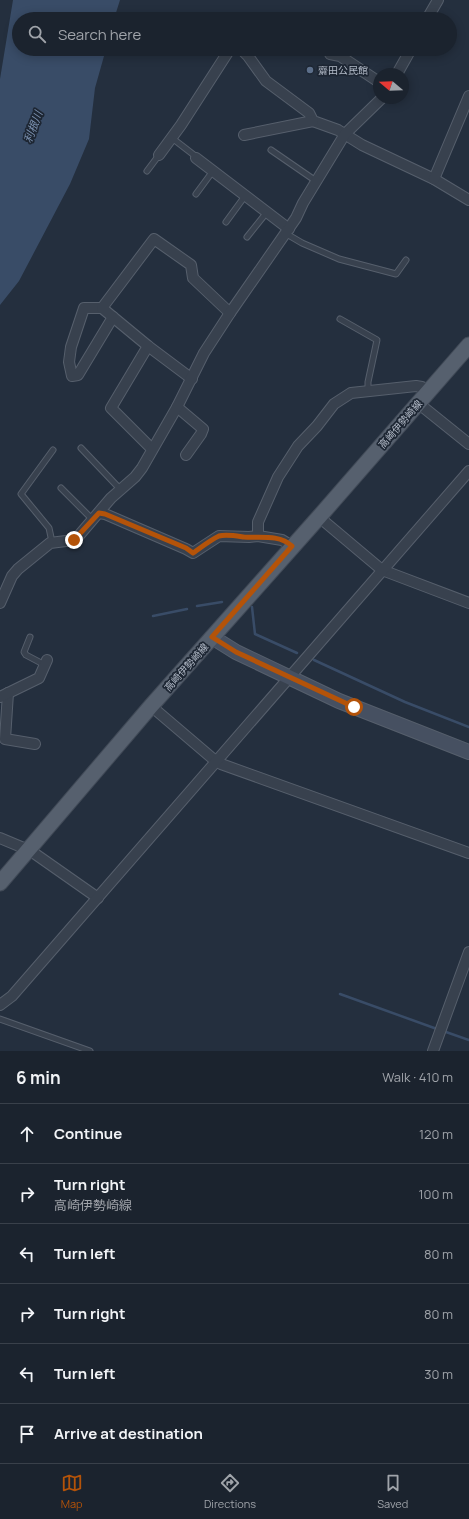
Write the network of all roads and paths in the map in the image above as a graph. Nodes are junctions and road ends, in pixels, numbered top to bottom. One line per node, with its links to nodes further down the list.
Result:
1 (438, 0): 2 (street)
2 (431, 12)
3 (225, 56): 14 (street)
4 (248, 56): 11 (street)
5 (340, 56): 8 (street)
6 (407, 56): 7 (street)
7 (400, 68)
8 (373, 78)
9 (469, 96): 20 (street)
10 (376, 104): 12 (street)
11 (314, 121): 12 (street); 13 (street)
12 (345, 134): 20 (street); 21 (street)
13 (244, 135)
14 (172, 138): 16 (street); 17 (lane)
15 (271, 150): 21 (lane)
16 (159, 155): 18 (lane)
17 (196, 158): 19 (street)
18 (147, 171)
19 (213, 171): 22 (lane); 23 (street)
20 (434, 179): 24 (street)
21 (316, 182): 27 (street)
22 (196, 194)
23 (245, 196): 25 (street); 26 (lane)
24 (469, 200)
25 (267, 212): 27 (street); 28 (lane)
26 (226, 222)
27 (287, 231): 29 (lane); 31 (street)
28 (247, 238)
29 (406, 260)
30 (102, 308): 31 (street); 32 (street); 32 (street)
31 (230, 313): 36 (street)
32 (113, 317): 35 (street)
33 (340, 319): 38 (lane)
34 (469, 345): 37 (main road, 高崎伊勢崎線)
35 (148, 346): 36 (street); 43 (street)
36 (192, 379): 40 (street)
37 (429, 390): 38 (street); 39 (main road, 高崎伊勢崎線)
38 (368, 391): 51 (street)
39 (418, 403): 41 (street); 50 (main road, 高崎伊勢崎線)
40 (178, 407): 43 (street); 45 (street)
41 (469, 444)
42 (81, 448): 48 (lane)
43 (152, 449): 48 (street)
44 (53, 450): 52 (lane)
45 (186, 455)
46 (469, 471): 54 (street)
47 (61, 488): 49 (lane)
48 (121, 490): 49 (street)
49 (96, 517): 51 (street); 52 (street)
50 (319, 517): 53 (main road, 高崎伊勢崎線); 54 (street)
51 (258, 536): 53 (street)
52 (52, 542): 56 (street)
53 (292, 546): 58 (main road, 高崎伊勢崎線)
54 (382, 570): 55 (street); 60 (street)
55 (468, 600)
56 (0, 601)
57 (30, 637): 59 (lane)
58 (212, 637): 60 (street); 62 (main road, 高崎伊勢崎線)
59 (46, 663): 61 (street)
60 (288, 677): 64 (street); 65 (street)
61 (4, 695): 63 (street)
62 (151, 706): 65 (street); 67 (main road, 高崎伊勢崎線)
63 (35, 744)
64 (469, 752)
65 (215, 761): 68 (street); 70 (street)
66 (0, 838): 67 (street)
67 (28, 850): 69 (main road, 高崎伊勢崎線); 70 (street)
68 (469, 853)
69 (0, 883)
70 (98, 898): 72 (street)
71 (469, 952): 75 (street)
72 (0, 1005)
73 (0, 1019): 74 (lane)
74 (90, 1051)
75 (433, 1051)

